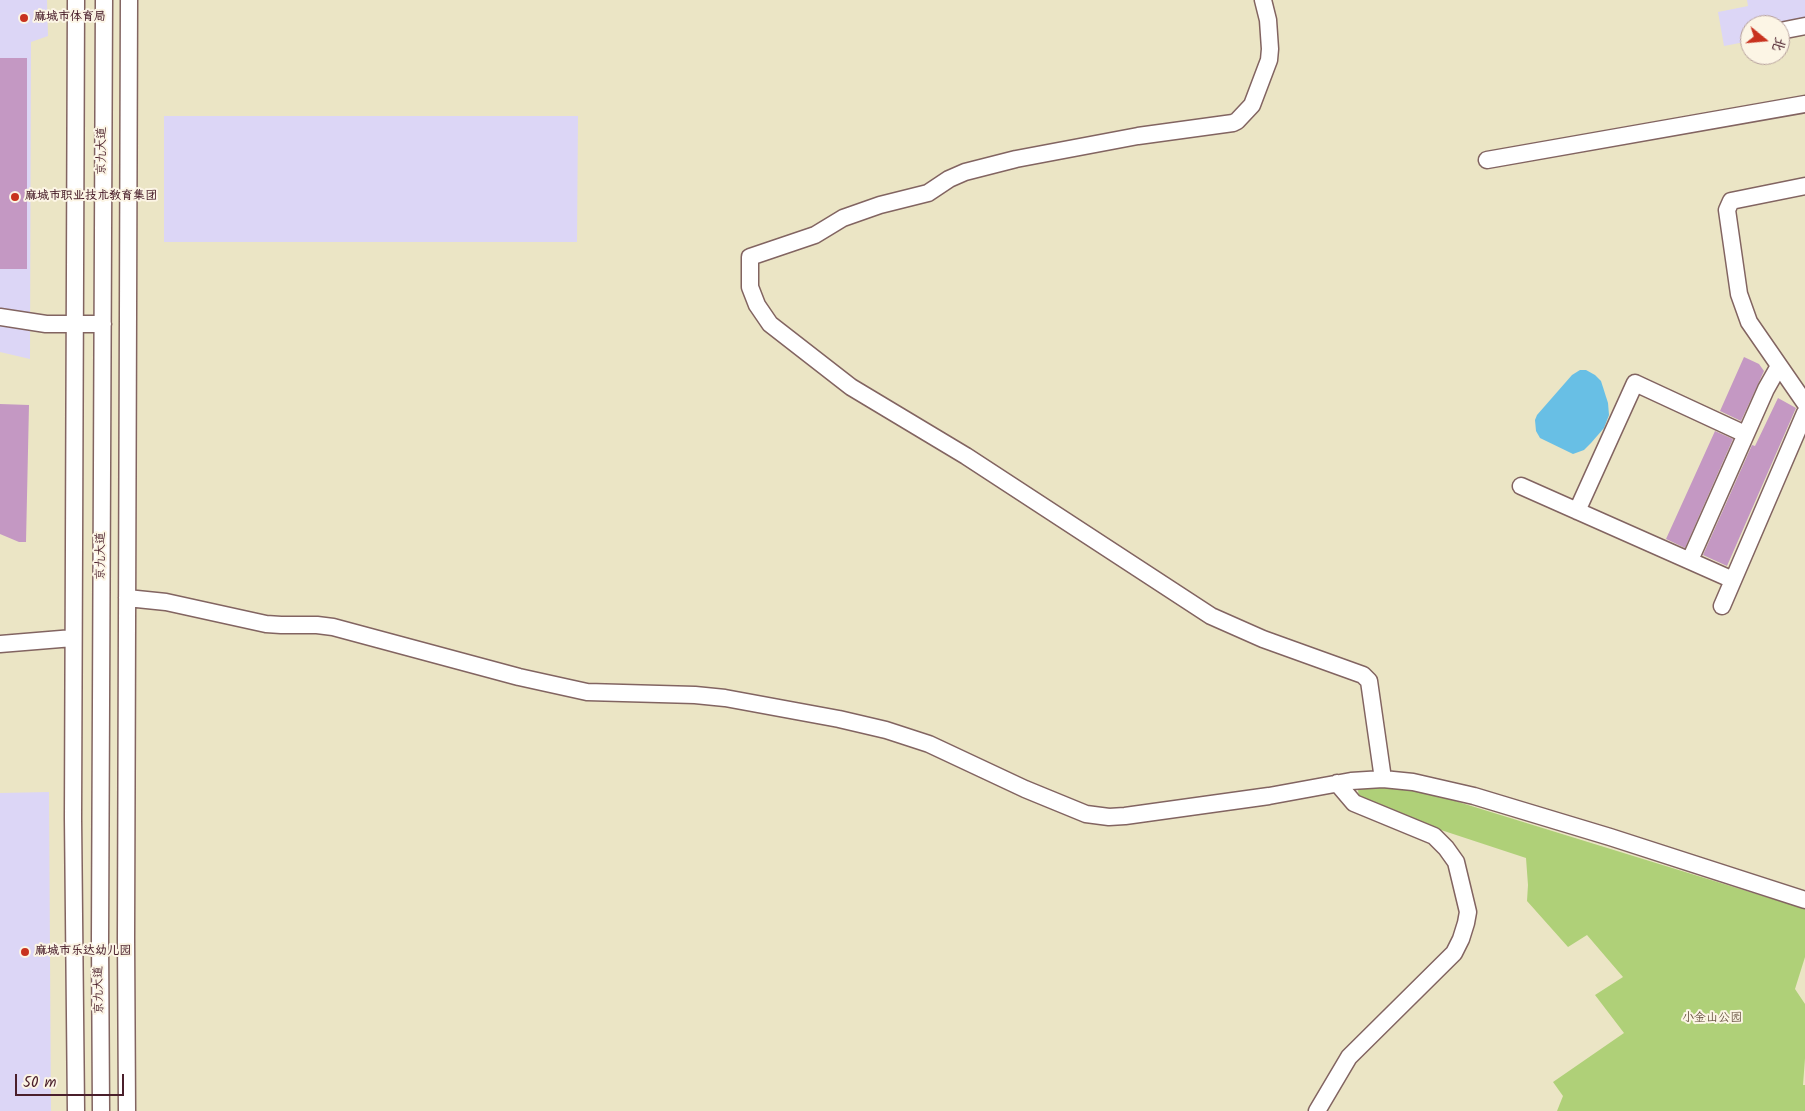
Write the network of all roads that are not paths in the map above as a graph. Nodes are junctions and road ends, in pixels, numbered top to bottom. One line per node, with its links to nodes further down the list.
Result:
1 (76, 0): 11 (street)
2 (104, 0): 12 (street, 京九大道)
3 (130, 0): 21 (street, 京九大道)
4 (1263, 0): 25 (street)
5 (1805, 26): 6 (street)
6 (1790, 29)
7 (1805, 104): 8 (street)
8 (1487, 160)
9 (1805, 186): 13 (street)
10 (0, 317): 11 (street)
11 (74, 324): 12 (street); 23 (street)
12 (102, 324): 29 (street, 京九大道)
13 (1779, 366): 14 (street); 16 (street)
14 (1805, 403)
15 (1805, 413): 20 (street)
16 (1745, 434): 18 (street); 19 (street)
17 (1521, 486): 18 (street)
18 (1577, 511): 19 (street)
19 (1690, 560): 20 (street)
20 (1733, 580): 22 (street)
21 (127, 598): 26 (street); 30 (street, 京九大道)
22 (1722, 606)
23 (73, 638): 24 (street); 28 (street)
24 (0, 644)
25 (1383, 779): 26 (street); 27 (street)
26 (1337, 783): 31 (street)
27 (1805, 900)
28 (76, 1111)
29 (102, 1111)
30 (128, 1111)
31 (1317, 1111)

